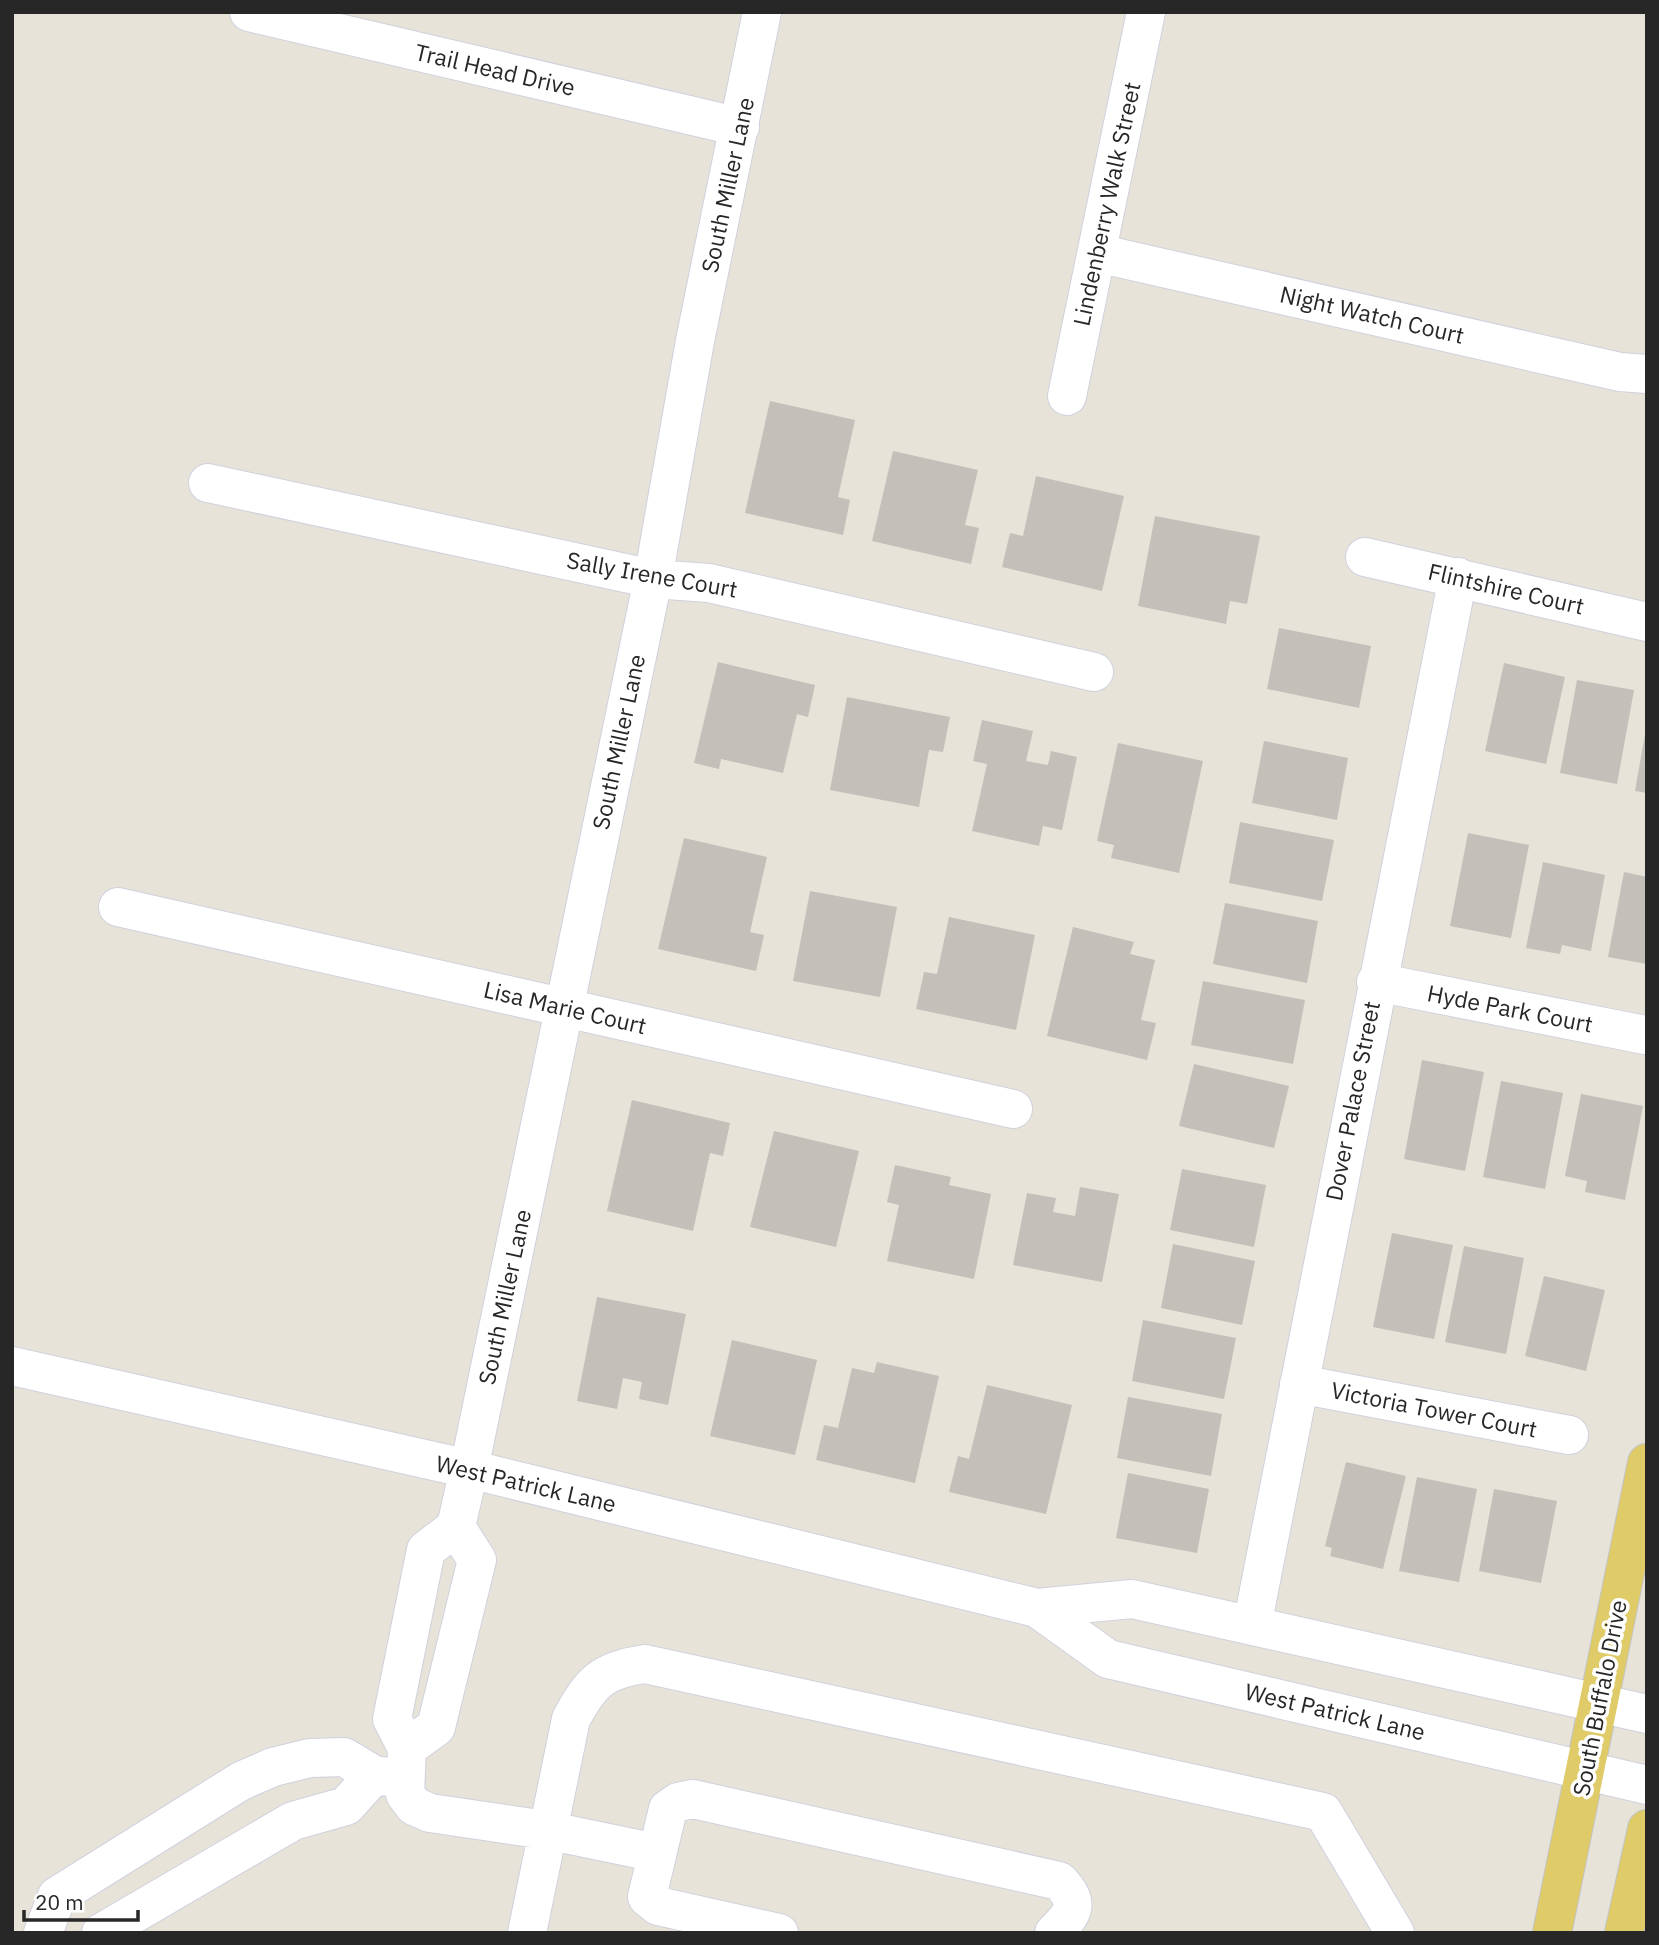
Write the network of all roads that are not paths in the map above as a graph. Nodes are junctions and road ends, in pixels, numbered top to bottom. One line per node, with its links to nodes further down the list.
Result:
1 (249, 12): 4 (street, Trail Head Drive)
2 (762, 12): 4 (street, South Miller Lane)
3 (1146, 12): 5 (street, Lindenberry Walk Street)
4 (740, 127): 11 (street, South Miller Lane)
5 (1097, 253): 6 (street, Night Watch Court); 7 (street, Lindenberry Walk Street)
6 (1647, 374)
7 (1068, 396)
8 (208, 483): 11 (street, Sally Irene Court)
9 (1365, 557): 10 (street, Flintshire Court)
10 (1458, 577): 12 (street, Flintshire Court); 15 (street, Dover Palace Street)
11 (653, 579): 13 (street, Sally Irene Court); 16 (street, South Miller Lane)
12 (1647, 622)
13 (1094, 672)
14 (118, 907): 16 (street, Lisa Marie Court)
15 (1376, 982): 17 (street, Hyde Park Court); 20 (street, Dover Palace Street)
16 (565, 1007): 18 (street, Lisa Marie Court); 23 (street, South Miller Lane)
17 (1645, 1035)
18 (1013, 1110)
19 (12, 1366): 23 (street, West Patrick Lane)
20 (1299, 1384): 21 (street, Victoria Tower Court); 26 (street, Dover Palace Street)
21 (1569, 1435)
22 (1647, 1463): 27 (main road, South Buffalo Drive)
23 (469, 1469): 24 (street, South Miller Lane); 25 (street, West Patrick Lane)
24 (456, 1527): 29 (street); 29 (street)
25 (1037, 1608): 26 (street, West Patrick Lane); 30 (street, West Patrick Lane)
26 (1252, 1626): 27 (street, West Patrick Lane)
27 (1598, 1703): 28 (street, West Patrick Lane); 30 (main road, South Buffalo Drive)
28 (1647, 1714)
29 (395, 1767): 33 (street); 34 (street); 36 (street)
30 (1585, 1770): 31 (street, West Patrick Lane); 43 (main road, South Buffalo Drive)
31 (1647, 1785)
32 (1647, 1829): 44 (main road)
33 (546, 1830): 35 (street); 39 (street); 42 (street)
34 (140, 1842): 36 (street); 37 (street)
35 (657, 1853): 40 (street); 41 (street)
36 (167, 1894): 38 (street)
37 (43, 1933)
38 (101, 1933)
39 (527, 1933)
40 (779, 1933)
41 (1054, 1933)
42 (1395, 1933)
43 (1552, 1933)
44 (1624, 1933)

